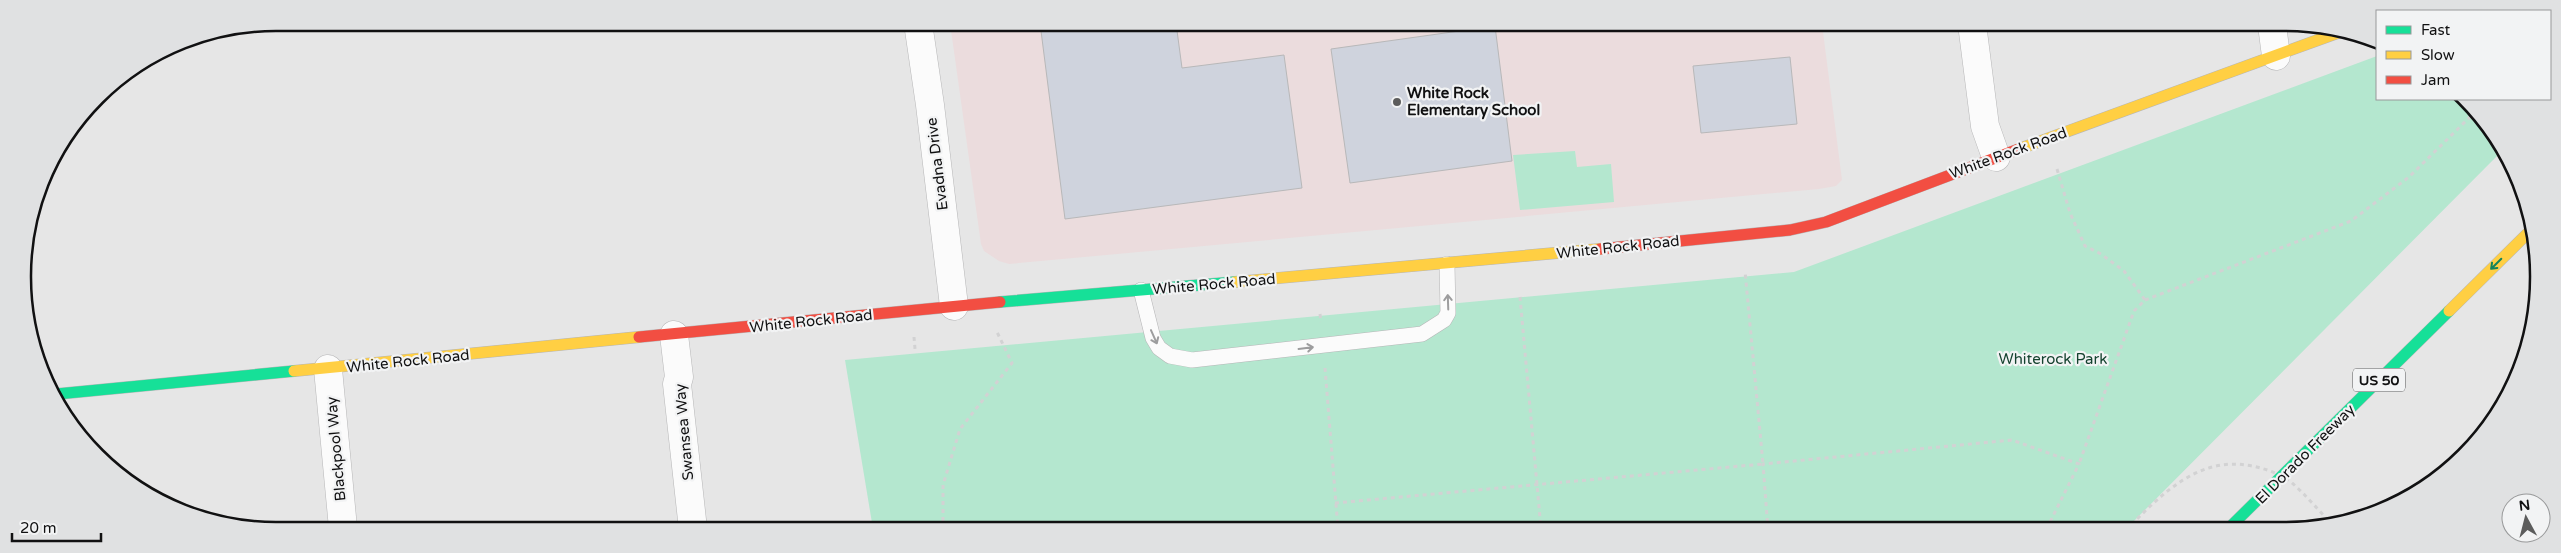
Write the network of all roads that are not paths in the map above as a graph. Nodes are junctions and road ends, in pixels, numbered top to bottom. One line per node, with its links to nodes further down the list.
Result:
1 (919, 31): 10 (street, Evadna Drive)
2 (1973, 31): 6 (street)
3 (2273, 31): 5 (street)
4 (2330, 36): 5 (main road, White Rock Road)
5 (2276, 56): 6 (main road, White Rock Road)
6 (1996, 157): 8 (main road, White Rock Road)
7 (2526, 235): 16 (main road, El Dorado Freeway / US 50, one-way to 16)
8 (1447, 264): 9 (main road, White Rock Road); 9 (lane, one-way to 8)
9 (1141, 290): 10 (main road, White Rock Road)
10 (954, 306): 11 (main road, White Rock Road)
11 (674, 335): 12 (main road, White Rock Road); 15 (street, Swansea Way)
12 (328, 369): 13 (main road, White Rock Road); 14 (street, Blackpool Way)
13 (61, 394)
14 (342, 522)
15 (692, 522)
16 (2236, 522)

